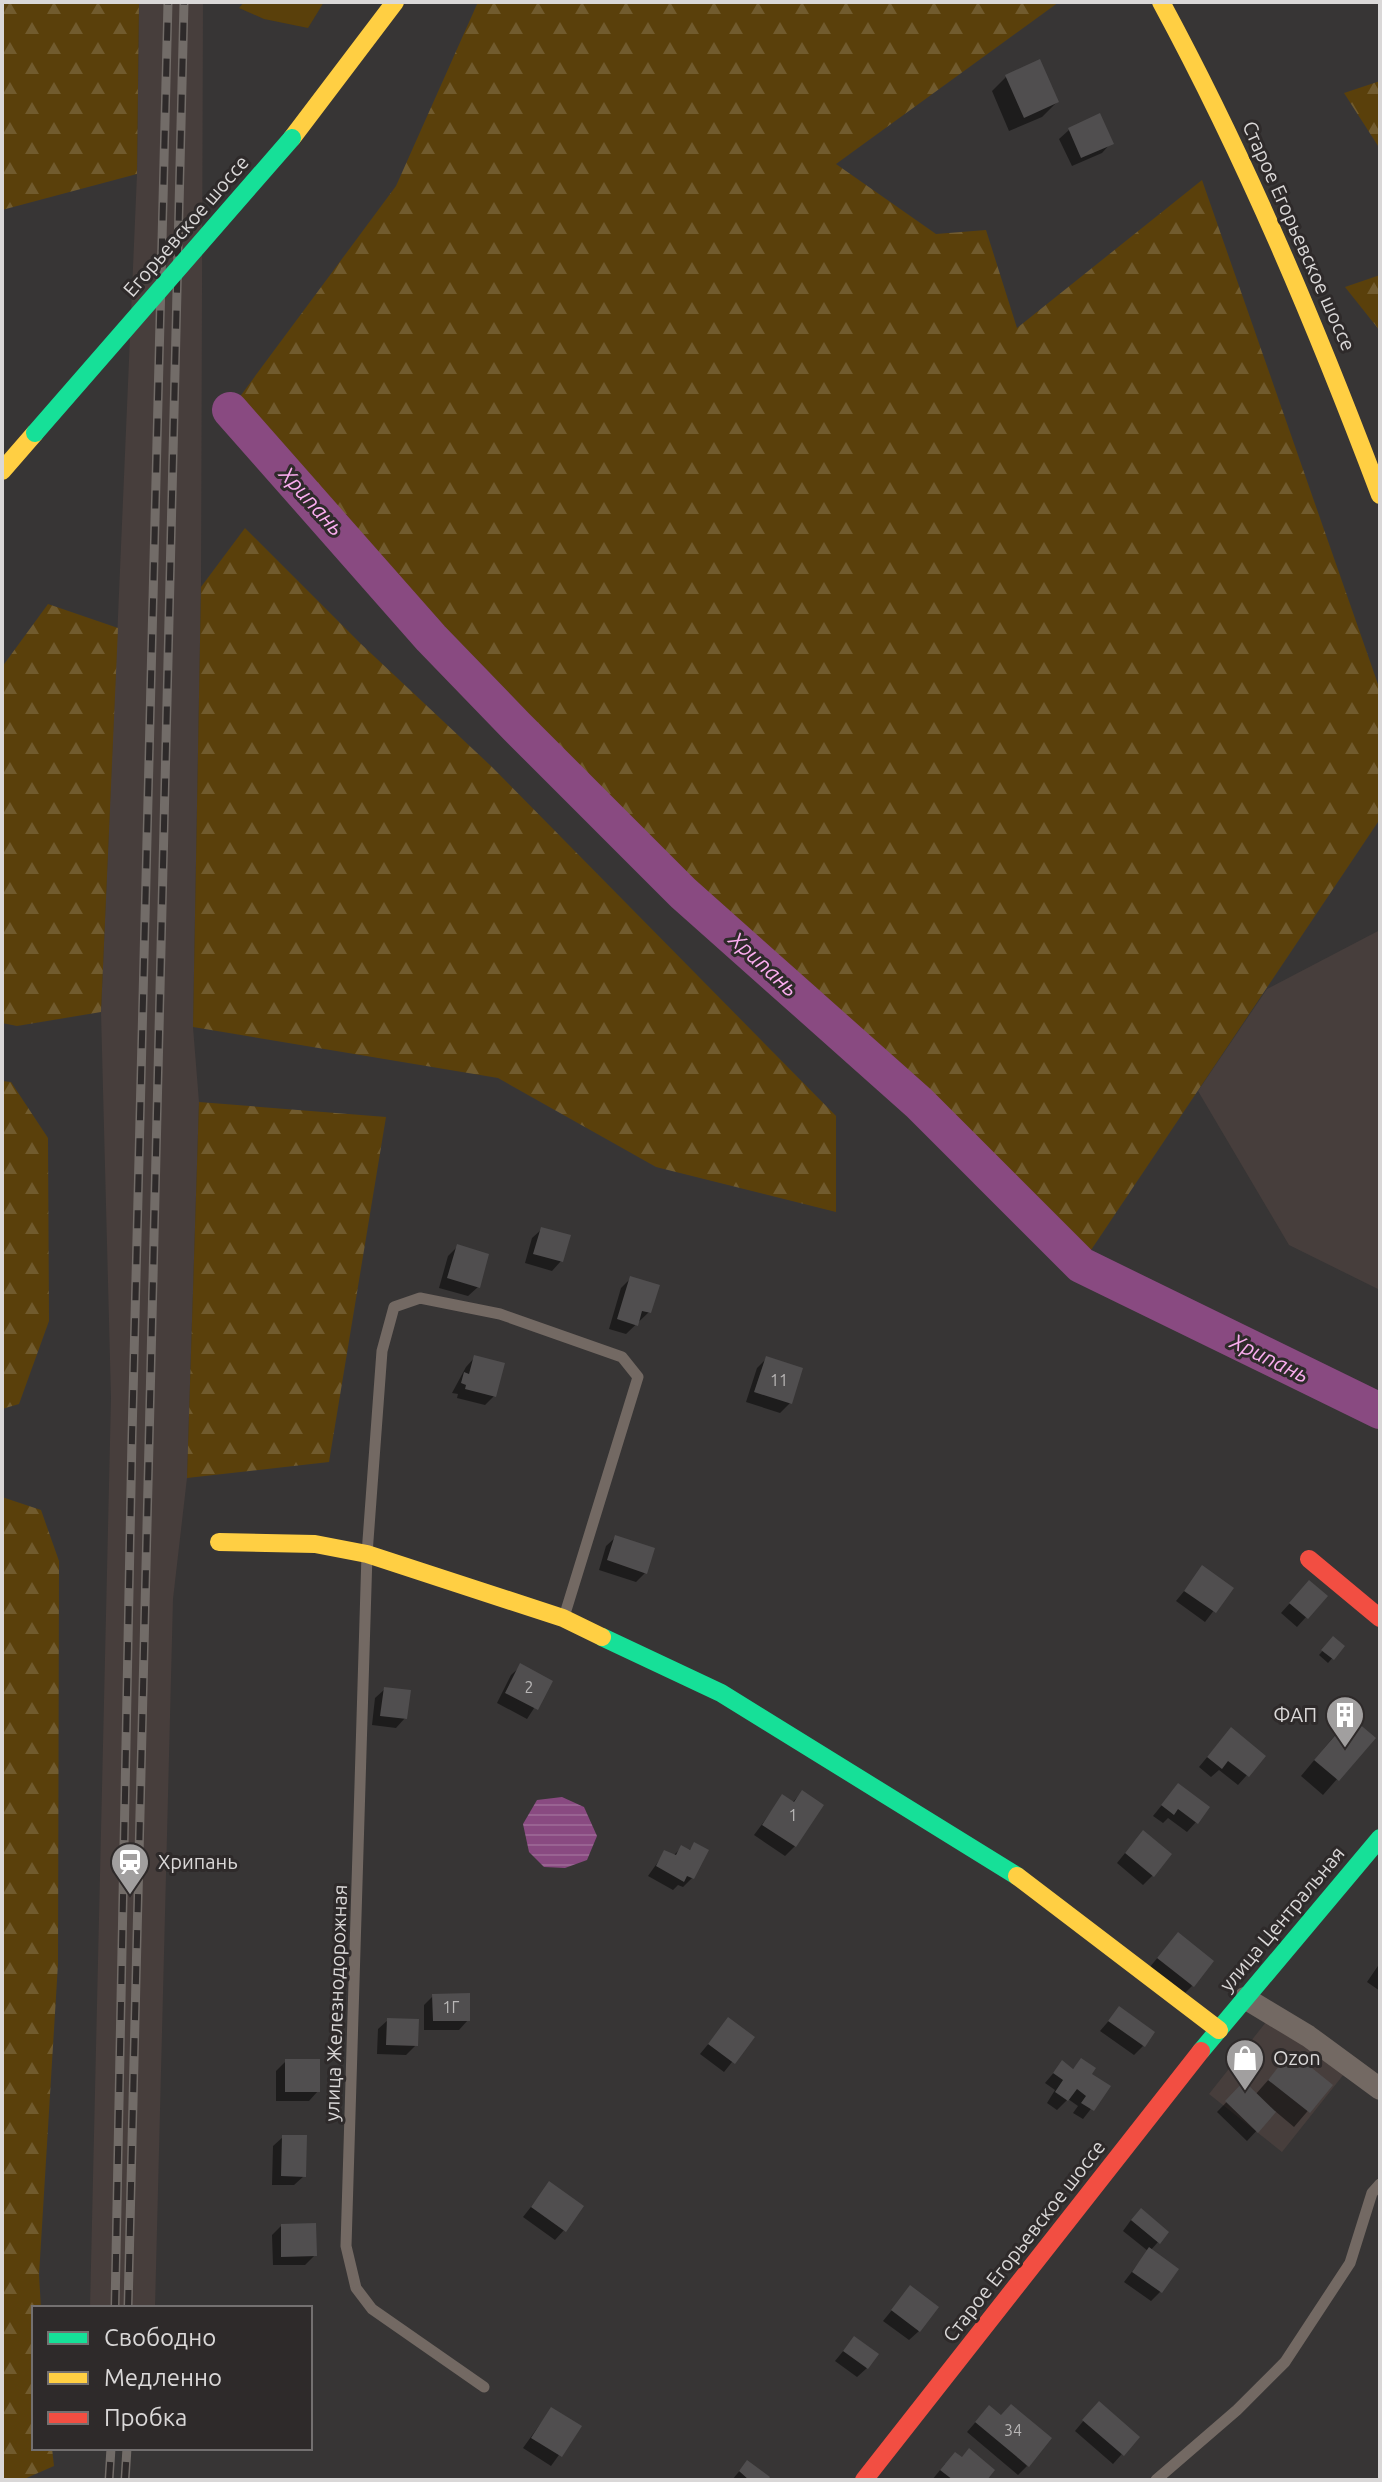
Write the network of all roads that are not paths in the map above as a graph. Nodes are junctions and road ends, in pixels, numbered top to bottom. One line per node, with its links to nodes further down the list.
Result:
1 (395, 2): 3 (main road, Егорьевское шоссе, bridge)
2 (1161, 2): 4 (main road, Старое Егорьевское шоссе)
3 (2, 471)
4 (1380, 495)
5 (219, 1542): 6 (main road)
6 (367, 1554): 8 (main road); 8 (lane, улица Железнодорожная); 15 (lane, улица Железнодорожная)
7 (1309, 1559): 9 (main road)
8 (563, 1618): 12 (main road)
9 (1380, 1618)
10 (1380, 1838): 11 (main road, улица Центральная)
11 (1245, 1998): 12 (main road, улица Центральная); 13 (street)
12 (1219, 2030): 16 (main road, Старое Егорьевское шоссе)
13 (1380, 2089)
14 (1380, 2184): 17 (lane)
15 (484, 2387)
16 (864, 2480)
17 (1156, 2480)

